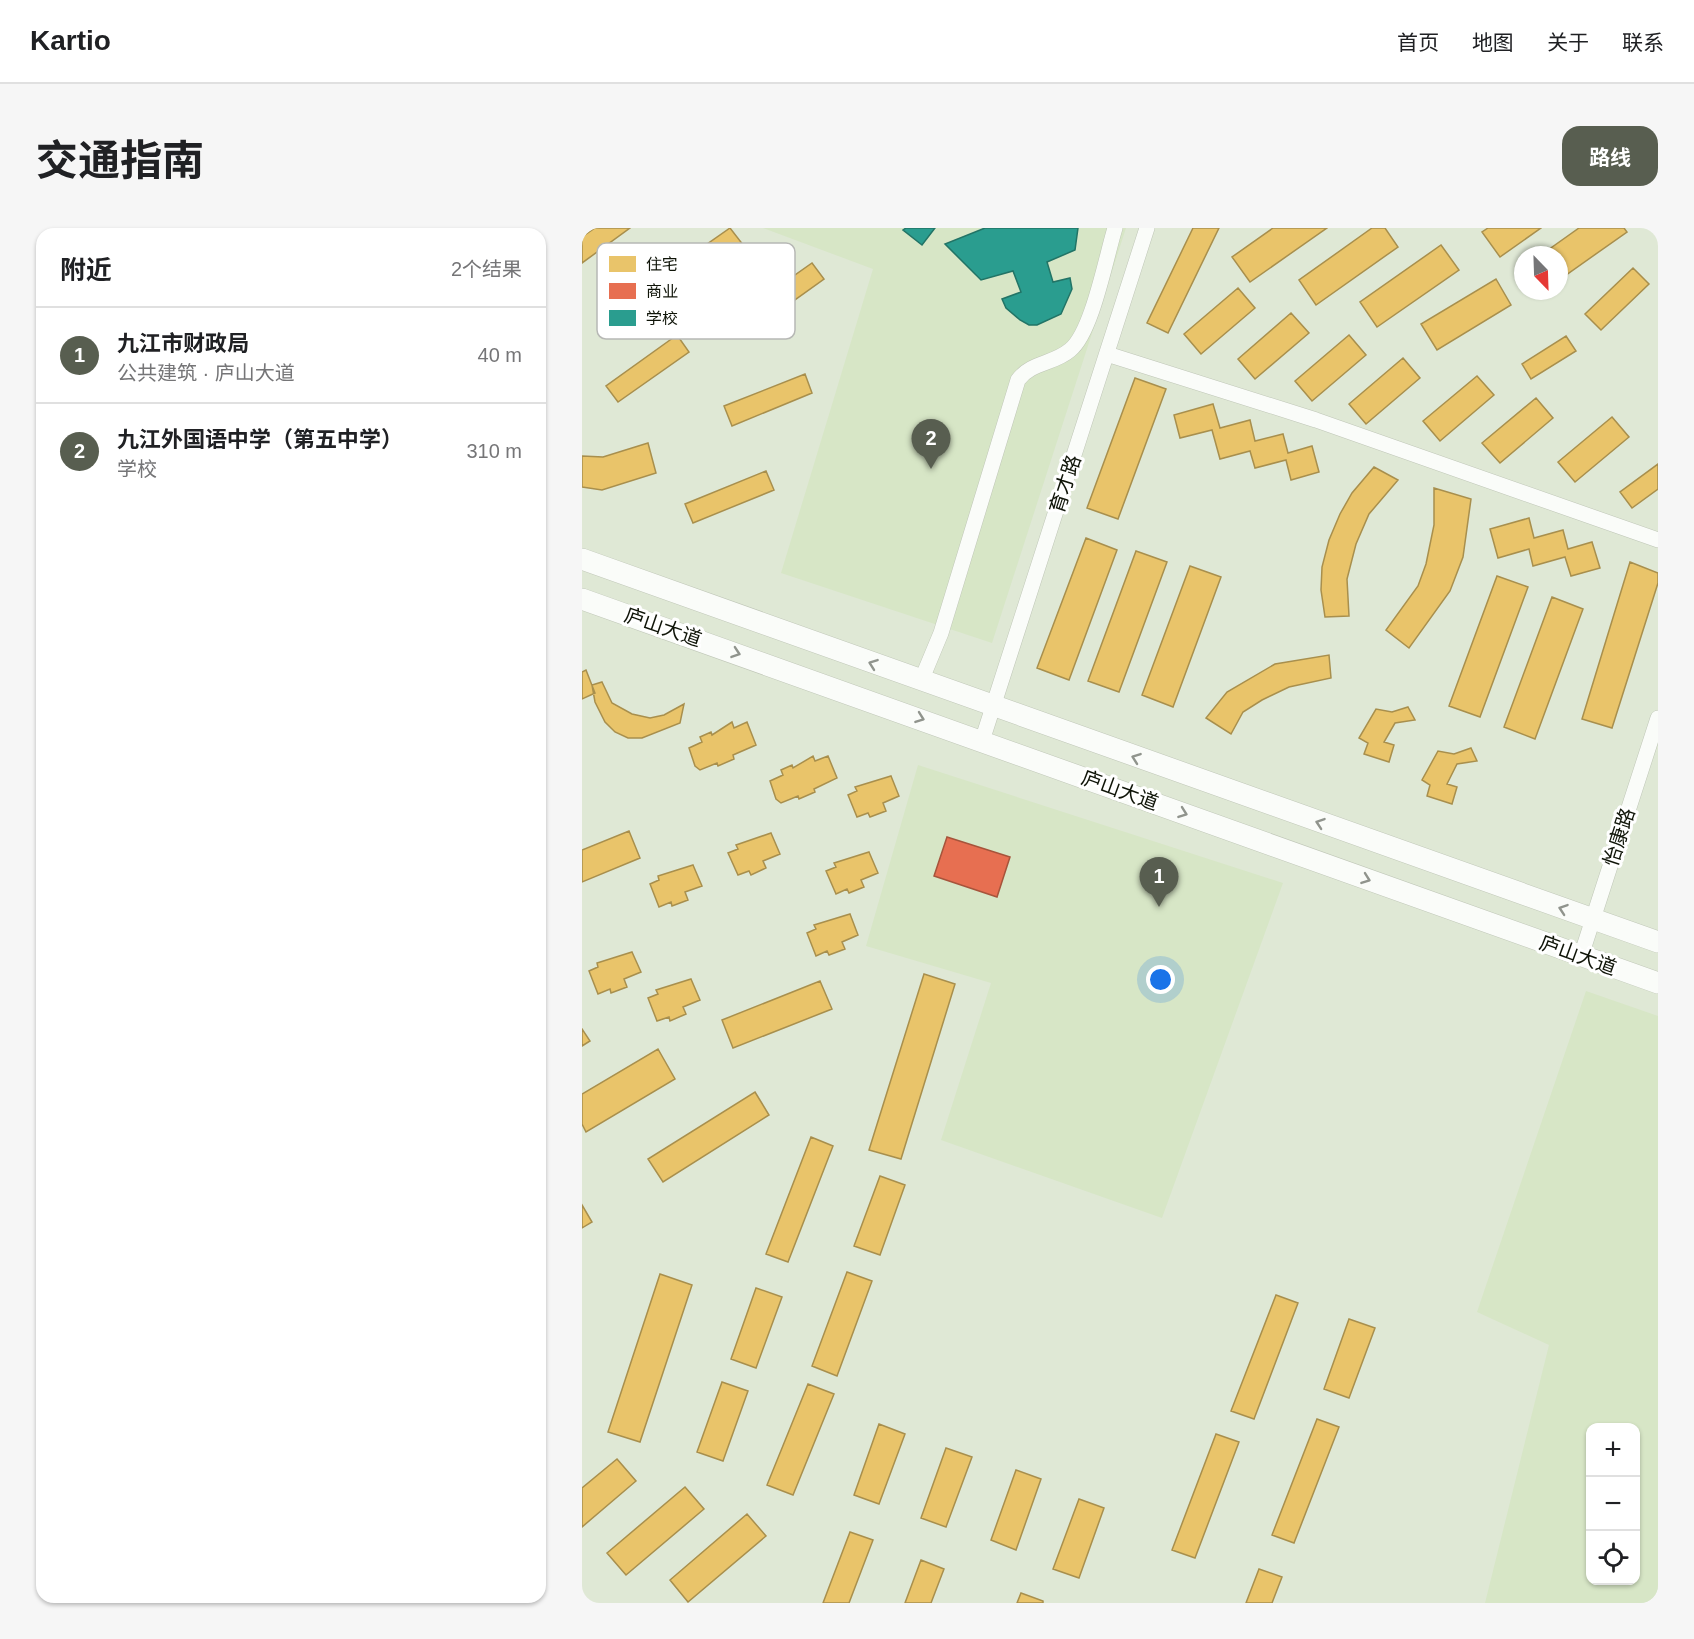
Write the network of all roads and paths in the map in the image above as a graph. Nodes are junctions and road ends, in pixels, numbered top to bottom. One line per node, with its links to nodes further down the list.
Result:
1 (1114, 228): 7 (street)
2 (1147, 228): 3 (street, 育才路)
3 (1107, 354): 4 (street); 8 (street, 育才路)
4 (1658, 540)
5 (582, 559): 7 (highway, 庐山大道, one-way to 5)
6 (582, 599): 10 (highway, 庐山大道, one-way to 10)
7 (921, 681): 8 (highway, 庐山大道)
8 (993, 707): 10 (street, 育才路); 11 (highway, 庐山大道, one-way to 8)
9 (1658, 718): 11 (street, 怡康路)
10 (982, 741): 13 (highway, 庐山大道, one-way to 13)
11 (1592, 919): 12 (highway, 庐山大道); 13 (street, 怡康路)
12 (1658, 942)
13 (1581, 956): 14 (highway, 庐山大道)
14 (1658, 983)

